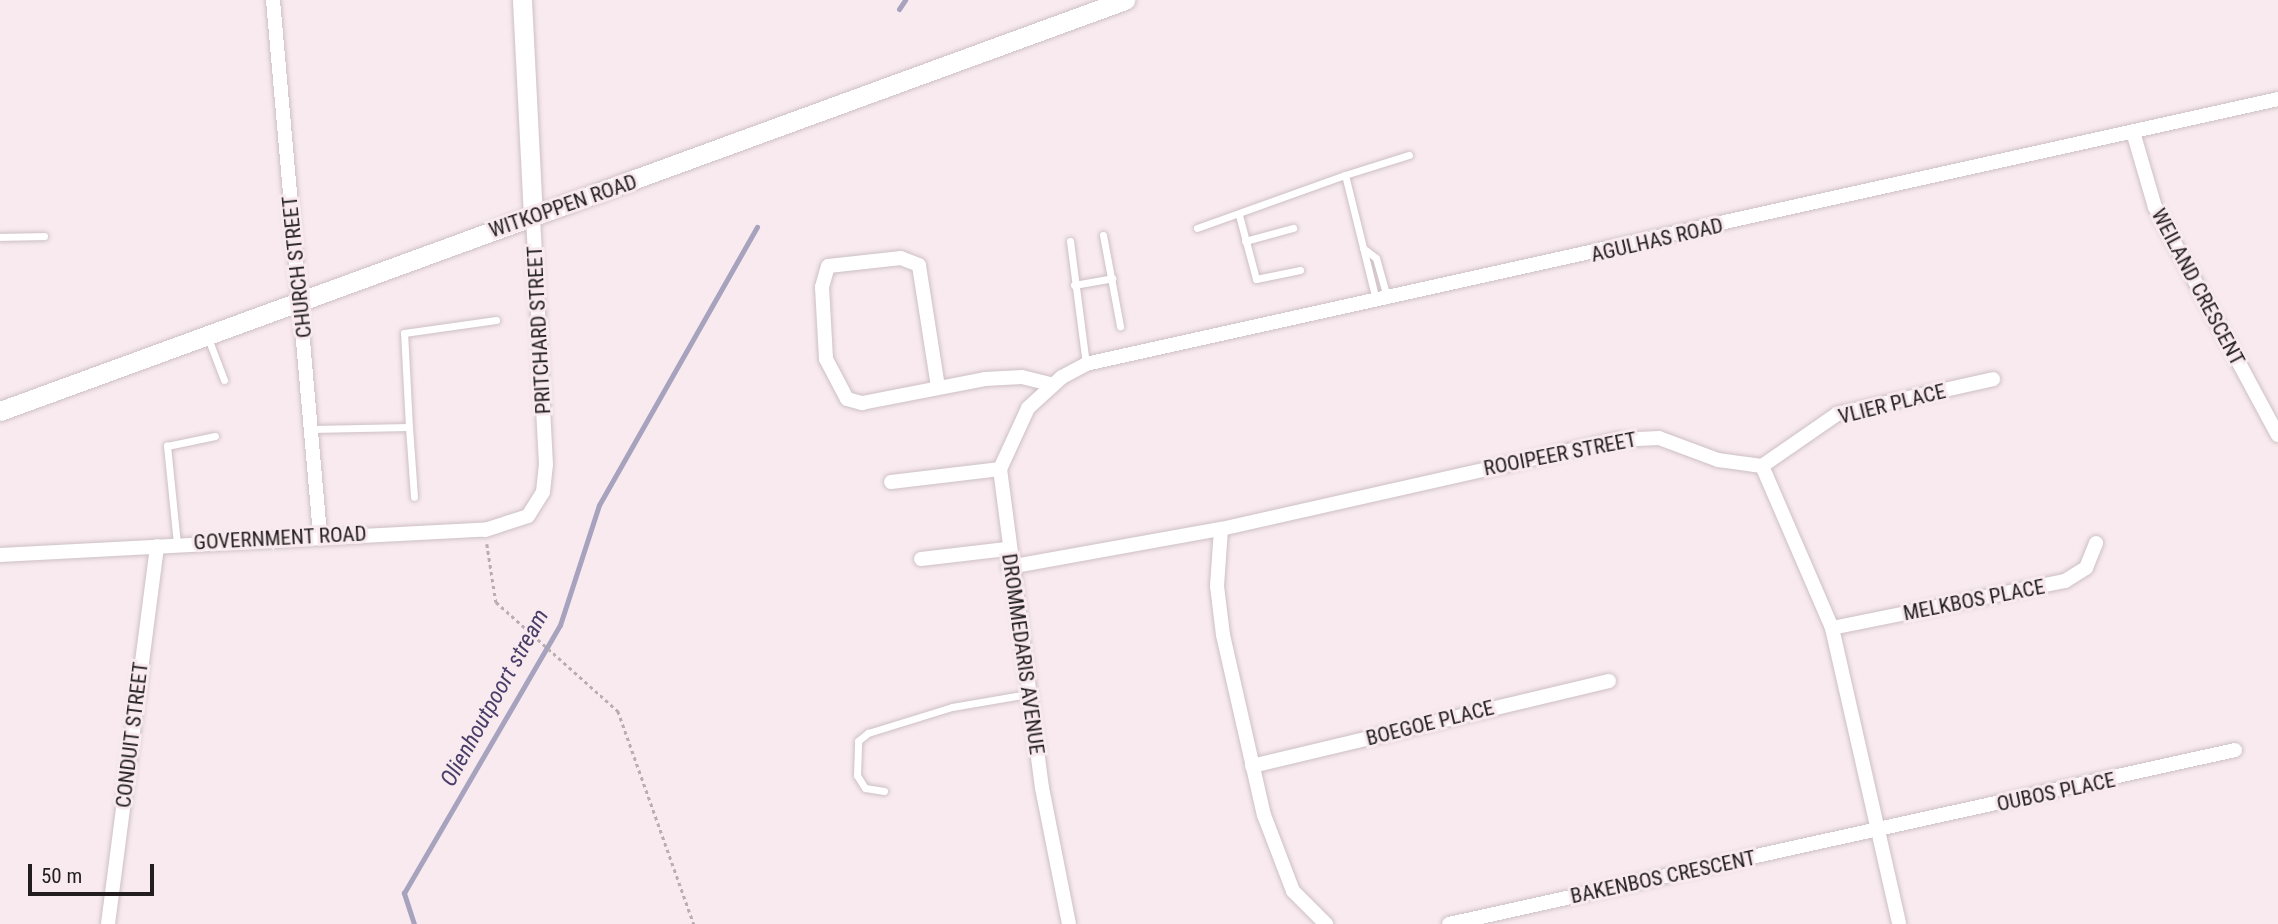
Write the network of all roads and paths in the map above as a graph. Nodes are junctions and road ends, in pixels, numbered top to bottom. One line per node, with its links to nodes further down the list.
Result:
1 (273, 0): 22 (street, CHURCH STREET)
2 (522, 0): 8 (main road, PRITCHARD STREET)
3 (1125, 0): 8 (main road, WITKOPPEN ROAD)
4 (2278, 99): 5 (street, AGULHAS ROAD)
5 (2133, 132): 21 (street, AGULHAS ROAD); 36 (street, WEILAND CRESCENT)
6 (1409, 155): 7 (lane)
7 (1345, 175): 9 (lane); 17 (lane)
8 (533, 215): 22 (main road, WITKOPPEN ROAD); 41 (street, PRITCHARD STREET)
9 (1239, 215): 10 (lane); 16 (lane)
10 (1197, 228)
11 (1293, 228): 16 (lane)
12 (1103, 235): 19 (lane)
13 (44, 236): 14 (lane)
14 (0, 237)
15 (1070, 241): 20 (lane)
16 (1245, 241): 18 (lane)
17 (1363, 247): 21 (lane); 21 (lane)
18 (1300, 270)
19 (1112, 278): 20 (lane); 24 (lane)
20 (1074, 285): 26 (lane)
21 (1382, 299): 26 (street, AGULHAS ROAD)
22 (301, 301): 25 (main road, WITKOPPEN ROAD); 35 (street, CHURCH STREET)
23 (496, 320): 34 (lane)
24 (1120, 326)
25 (208, 337): 28 (lane); 32 (main road, WITKOPPEN ROAD)
26 (1086, 364): 30 (street, AGULHAS ROAD)
27 (1993, 379): 38 (street, VLIER PLACE)
28 (224, 380)
29 (938, 387): 29 (street); 30 (street)
30 (1048, 389): 39 (street, DROMMEDARIS AVENUE)
31 (0, 397): 32 (main road)
32 (25, 402): 33 (main road, WITKOPPEN ROAD)
33 (0, 411)
34 (409, 427): 35 (lane); 42 (lane)
35 (312, 429): 45 (street, CHURCH STREET)
36 (2278, 435)
37 (215, 436): 47 (lane)
38 (1762, 466): 43 (street, ROOIPEER STREET); 53 (street)
39 (1000, 469): 40 (street); 49 (street, DROMMEDARIS AVENUE)
40 (891, 482)
41 (543, 492): 44 (street, GOVERNMENT ROAD)
42 (414, 497)
43 (1221, 529): 52 (street, ROOIPEER STREET); 57 (street)
44 (485, 530): 45 (street, GOVERNMENT ROAD); 61 (path)
45 (320, 534): 47 (street, GOVERNMENT ROAD)
46 (2096, 543): 53 (street, MELKBOS PLACE)
47 (177, 544): 48 (street, GOVERNMENT ROAD)
48 (157, 546): 50 (street, GOVERNMENT ROAD); 60 (street, CONDUIT STREET)
49 (1006, 549): 51 (street); 52 (street, DROMMEDARIS AVENUE)
50 (0, 555)
51 (920, 559)
52 (1009, 567): 55 (street, DROMMEDARIS AVENUE)
53 (1832, 628): 59 (street)
54 (1609, 681): 57 (street, BOEGOE PLACE)
55 (1028, 694): 58 (lane); 62 (street, DROMMEDARIS AVENUE)
56 (2235, 750): 59 (street, OUBOS PLACE)
57 (1252, 766): 63 (street)
58 (884, 791)
59 (1877, 831): 64 (street, BAKENBOS CRESCENT); 65 (street)
60 (108, 924)
61 (694, 924)
62 (1069, 924)
63 (1326, 924)
64 (1449, 924)
65 (1899, 924)

